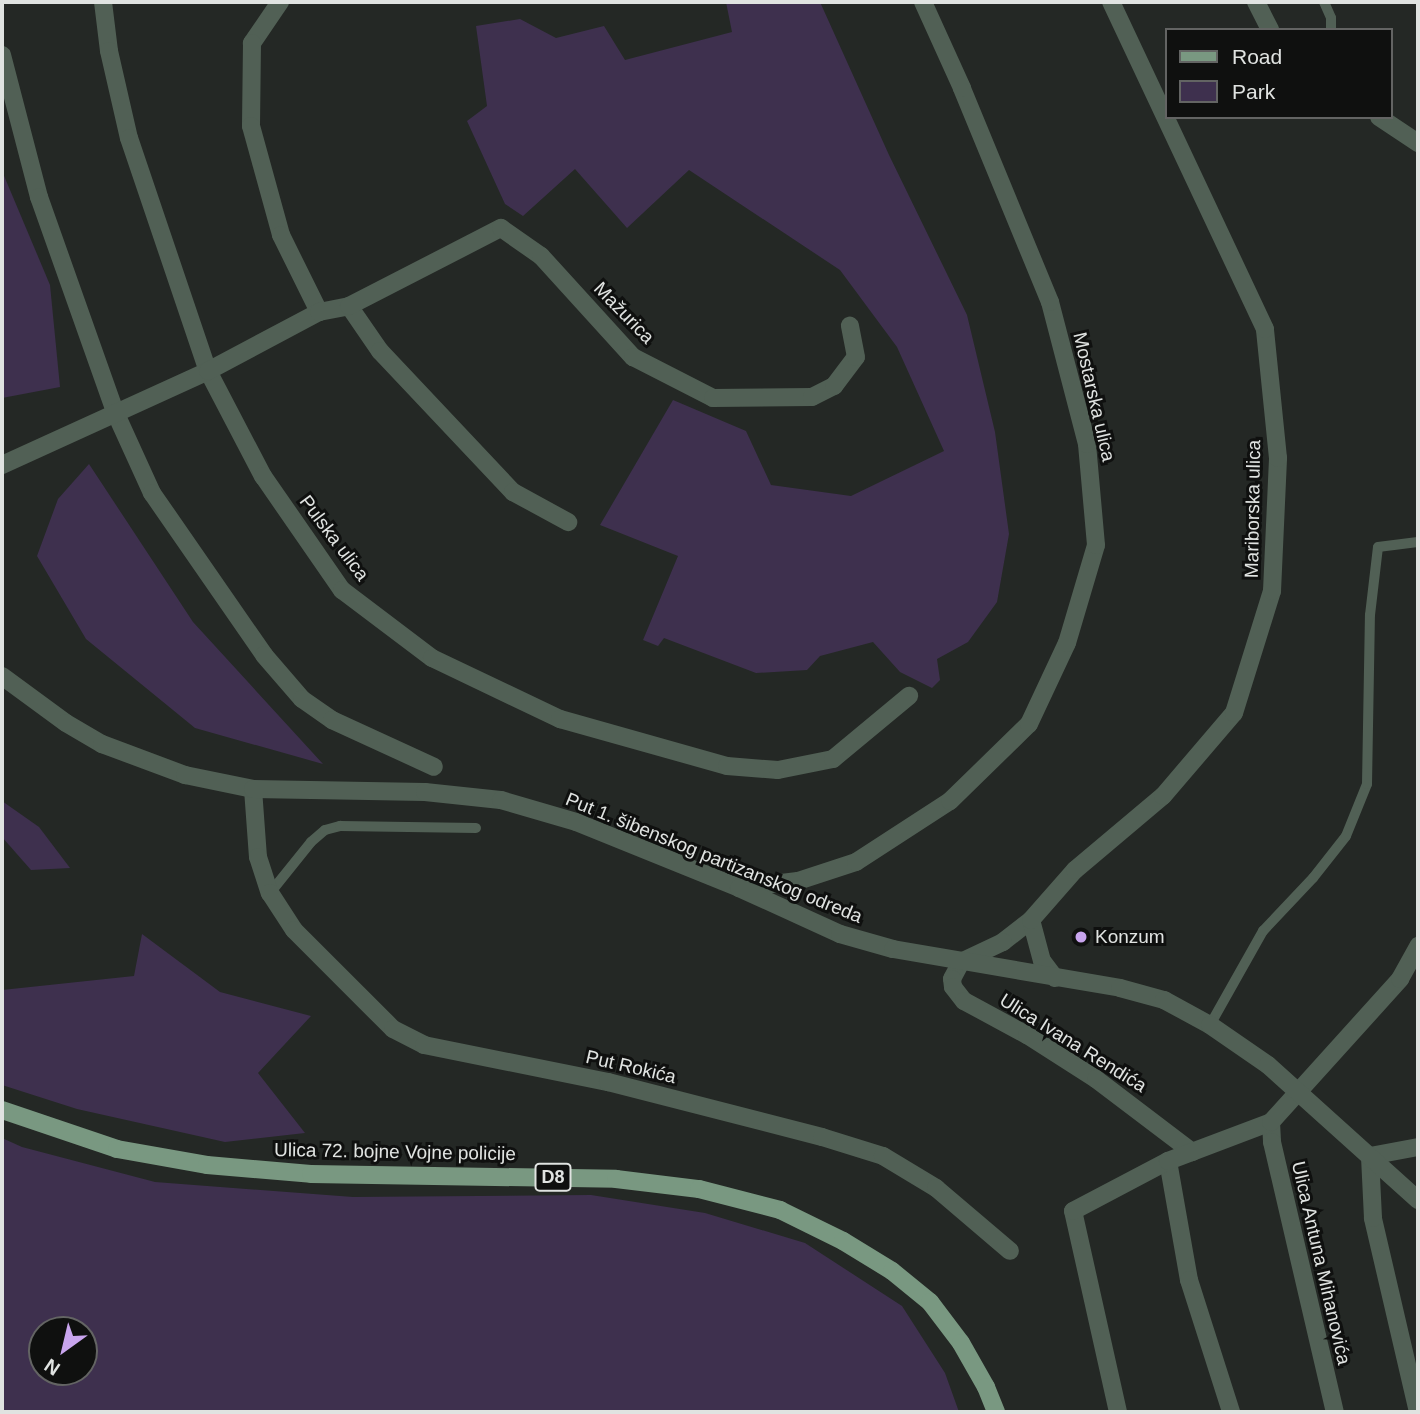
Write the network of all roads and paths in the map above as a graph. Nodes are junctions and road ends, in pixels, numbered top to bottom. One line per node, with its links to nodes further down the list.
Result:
1 (103, 2): 17 (street, Pulska ulica)
2 (280, 2): 15 (street)
3 (923, 2): 27 (street, Mostarska ulica)
4 (1111, 2): 10 (street, Mariborska ulica)
5 (1256, 2): 7 (street)
6 (1324, 2): 8 (lane)
7 (1269, 28)
8 (1331, 28)
9 (2, 55): 18 (street)
10 (1164, 115)
11 (1166, 119): 29 (street, Mariborska ulica)
12 (1382, 119): 13 (street)
13 (1418, 143)
14 (349, 306): 15 (street, Mažurica); 16 (street, Mažurica); 20 (street)
15 (319, 312): 17 (street, Mažurica)
16 (850, 326)
17 (208, 371): 18 (street, Mažurica); 23 (street, Pulska ulica)
18 (116, 414): 19 (street, Mažurica); 24 (street)
19 (2, 465)
20 (568, 522)
21 (1418, 542): 33 (lane)
22 (2, 676): 25 (street, Put 1. šibenskog partizanskog odreda)
23 (909, 696)
24 (434, 767)
25 (253, 789): 27 (street, Put 1. šibenskog partizanskog odreda); 28 (street, Put Rokića)
26 (476, 828): 28 (lane)
27 (739, 888): 31 (street, Put 1. šibenskog partizanskog odreda)
28 (270, 893): 42 (street, Put Rokića)
29 (1031, 920): 31 (street, Mariborska ulica); 32 (street)
30 (1418, 946): 34 (street)
31 (961, 962): 32 (street, Put 1. šibenskog partizanskog odreda); 38 (street, Ulica Ivana Rendića)
32 (1055, 978): 33 (street, Put 1. šibenskog partizanskog odreda)
33 (1210, 1025): 34 (street, Put 1. šibenskog partizanskog odreda)
34 (1298, 1092): 36 (street); 39 (street, Put 1. šibenskog partizanskog odreda)
35 (2, 1110): 43 (main road, Ulica 72. bojne Vojne policije / D8)
36 (1271, 1122): 38 (street); 46 (street, Ulica Antuna Mihanovića)
37 (1418, 1147): 39 (street)
38 (1192, 1152): 40 (street)
39 (1370, 1156): 41 (street, Put 1. šibenskog partizanskog odreda); 47 (street)
40 (1168, 1161): 44 (street); 45 (street)
41 (1418, 1200)
42 (1010, 1251)
43 (996, 1412)
44 (1118, 1412)
45 (1231, 1412)
46 (1335, 1412)
47 (1418, 1412)

